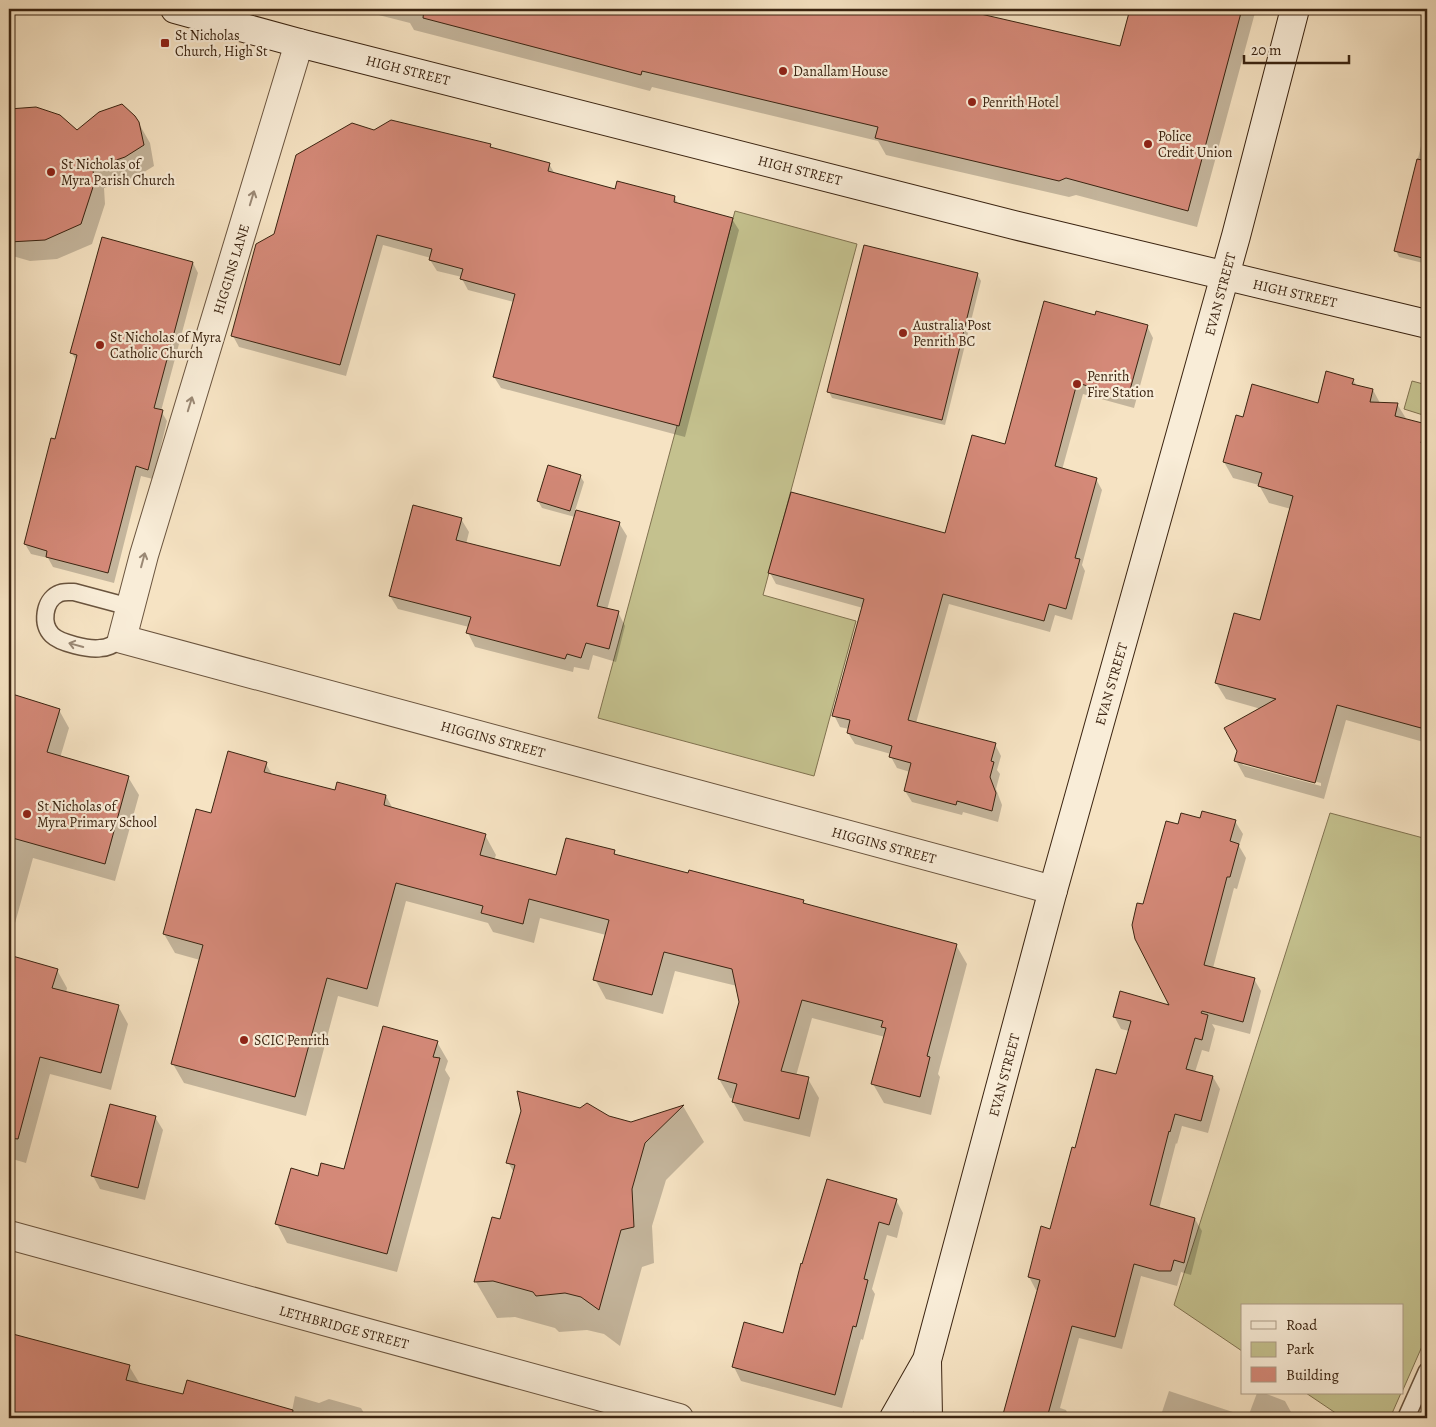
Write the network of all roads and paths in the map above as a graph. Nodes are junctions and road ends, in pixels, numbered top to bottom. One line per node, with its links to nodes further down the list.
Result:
1 (175, 9): 3 (street, HIGH STREET)
2 (1295, 9): 4 (street, EVAN STREET)
3 (299, 43): 4 (street, HIGH STREET); 6 (street, HIGGINS LANE, one-way to 3)
4 (1224, 276): 5 (street, HIGH STREET); 8 (street, EVAN STREET)
5 (1427, 324)
6 (130, 607): 7 (street, HIGGINS LANE); 7 (lane, one-way to 6)
7 (122, 639): 8 (street, HIGGINS STREET)
8 (1053, 890): 10 (street, EVAN STREET)
9 (9, 1235): 12 (street, LETHBRIDGE STREET)
10 (927, 1360): 13 (street, EVAN STREET); 14 (street, EVAN STREET)
11 (1427, 1371): 15 (lane)
12 (679, 1418)
13 (894, 1418)
14 (928, 1418)
15 (1406, 1418)

